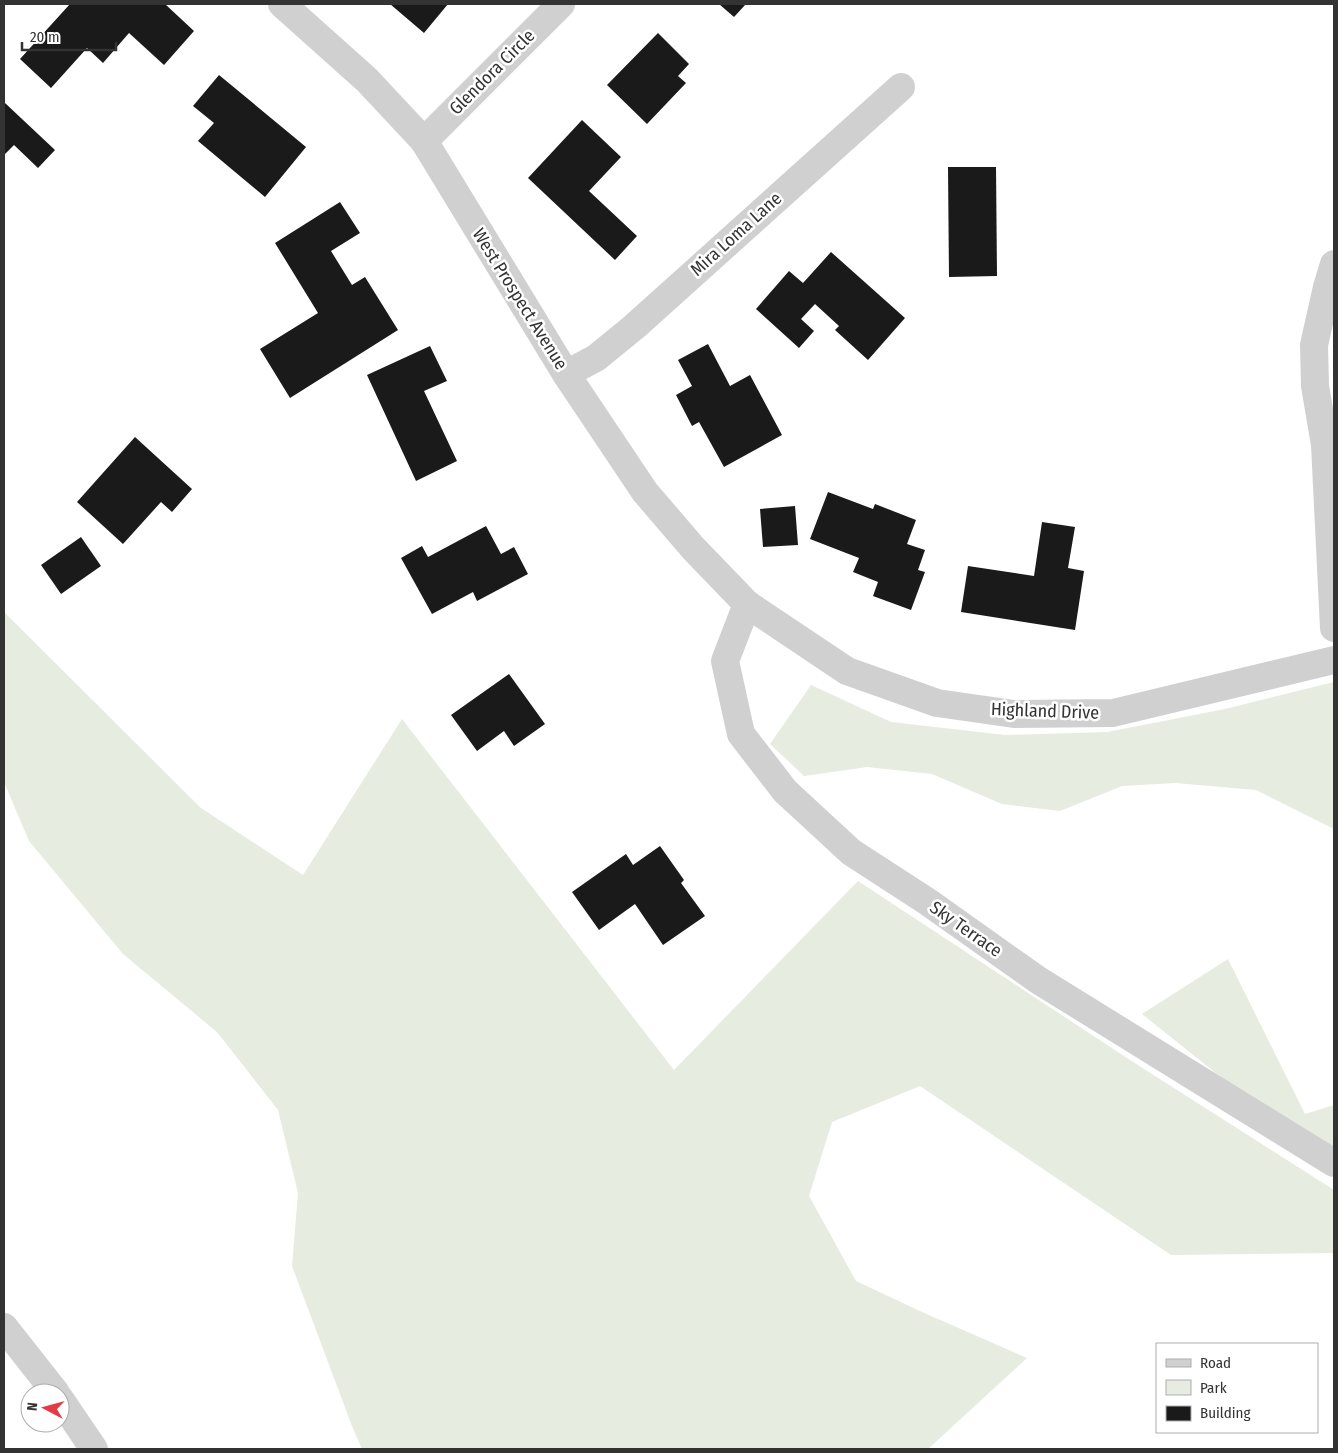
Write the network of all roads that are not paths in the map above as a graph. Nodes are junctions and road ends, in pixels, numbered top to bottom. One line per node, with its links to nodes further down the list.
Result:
1 (282, 4): 4 (street, West Prospect Avenue)
2 (560, 4): 4 (street, Glendora Circle)
3 (901, 87): 6 (street, Mira Loma Lane)
4 (424, 141): 6 (street, West Prospect Avenue)
5 (1334, 264): 8 (street)
6 (566, 374): 7 (street, West Prospect Avenue)
7 (747, 604): 9 (street, Highland Drive); 10 (street, Sky Terrace)
8 (1334, 628)
9 (1334, 660)
10 (1334, 1163)
11 (4, 1327): 12 (street)
12 (48, 1383)
13 (70, 1413): 14 (street)
14 (94, 1449)

